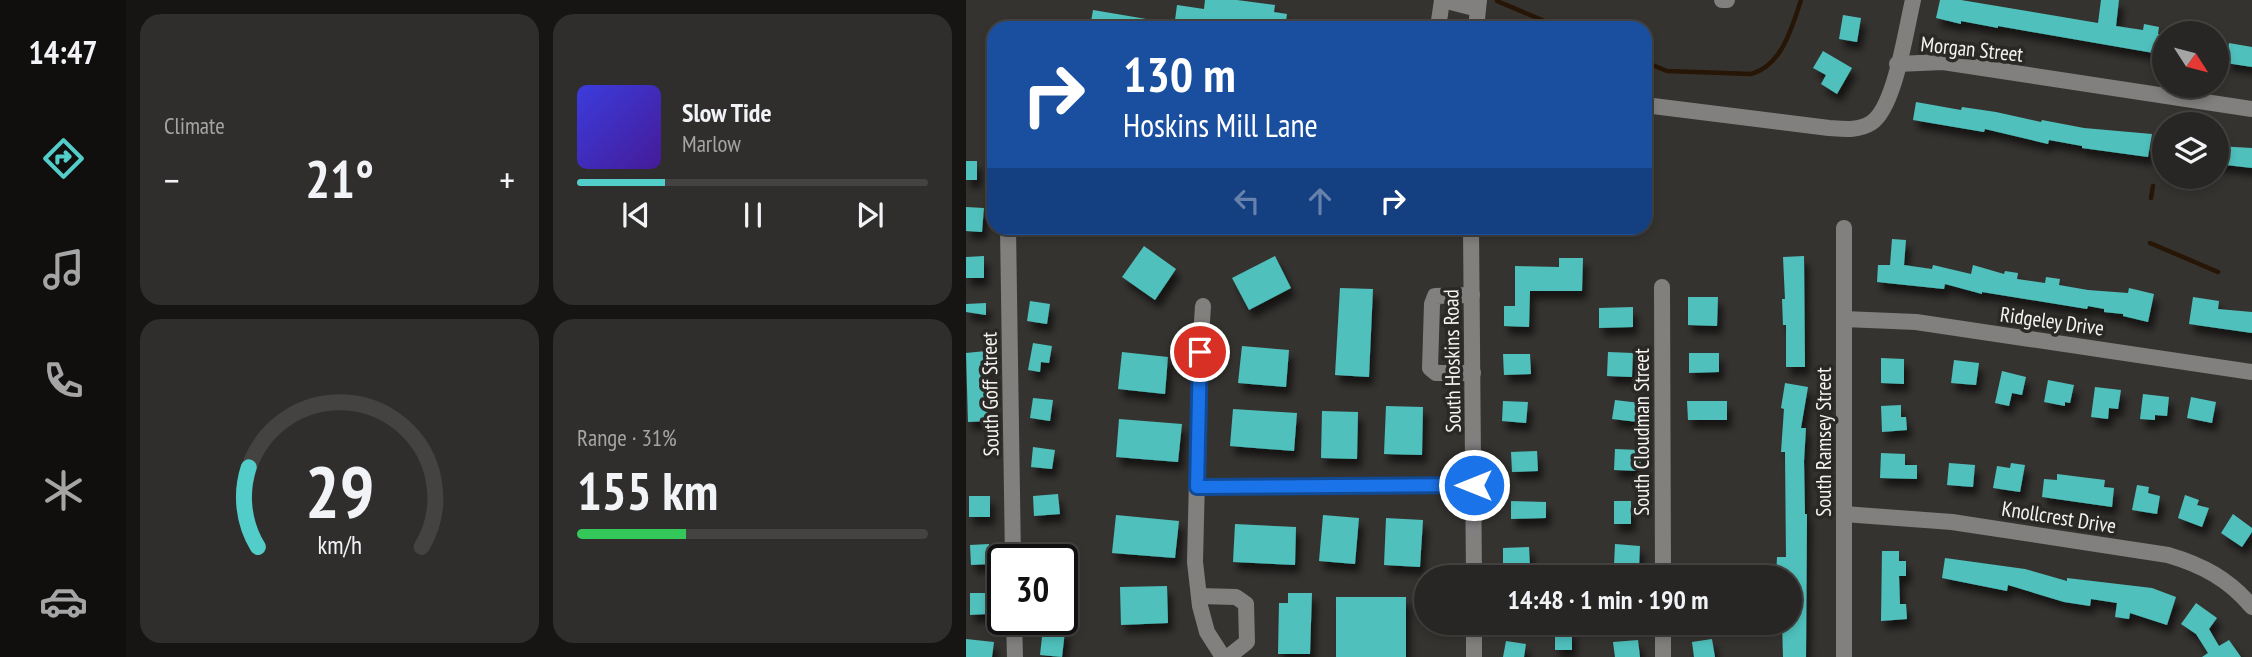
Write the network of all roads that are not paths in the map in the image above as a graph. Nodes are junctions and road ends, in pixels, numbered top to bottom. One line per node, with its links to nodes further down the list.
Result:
1 (1442, 0): 3 (street); 4 (street)
2 (1913, 0): 5 (street)
3 (1478, 4)
4 (1439, 21)
5 (1897, 64): 6 (street, Morgan Street); 7 (street, Morgan Street)
6 (1652, 106)
7 (2252, 109)
8 (1844, 228): 14 (street, South Ramsey Street)
9 (1008, 235): 20 (street, South Goff Street)
10 (1471, 235): 12 (street, South Hoskins Road)
11 (1662, 287): 22 (street, South Cloudman Street)
12 (1472, 295): 16 (street, South Hoskins Road); 16 (street)
13 (1203, 306): 18 (street)
14 (1844, 318): 15 (street, Ridgeley Drive); 19 (street, South Ramsey Street)
15 (2252, 372)
16 (1473, 373): 17 (street, South Hoskins Road)
17 (1474, 485): 18 (street); 21 (street, South Hoskins Road)
18 (1197, 487): 23 (street)
19 (1844, 514): 24 (street, Knollcrest Drive); 32 (street, South Ramsey Street)
20 (1013, 544)
21 (1474, 565)
22 (1662, 565)
23 (1199, 596): 29 (street); 29 (street)
24 (2252, 607)
25 (1014, 635): 28 (street)
26 (1474, 635): 30 (street)
27 (1663, 635): 31 (street)
28 (1015, 657)
29 (1225, 657)
30 (1474, 657)
31 (1663, 657)
32 (1844, 657)

